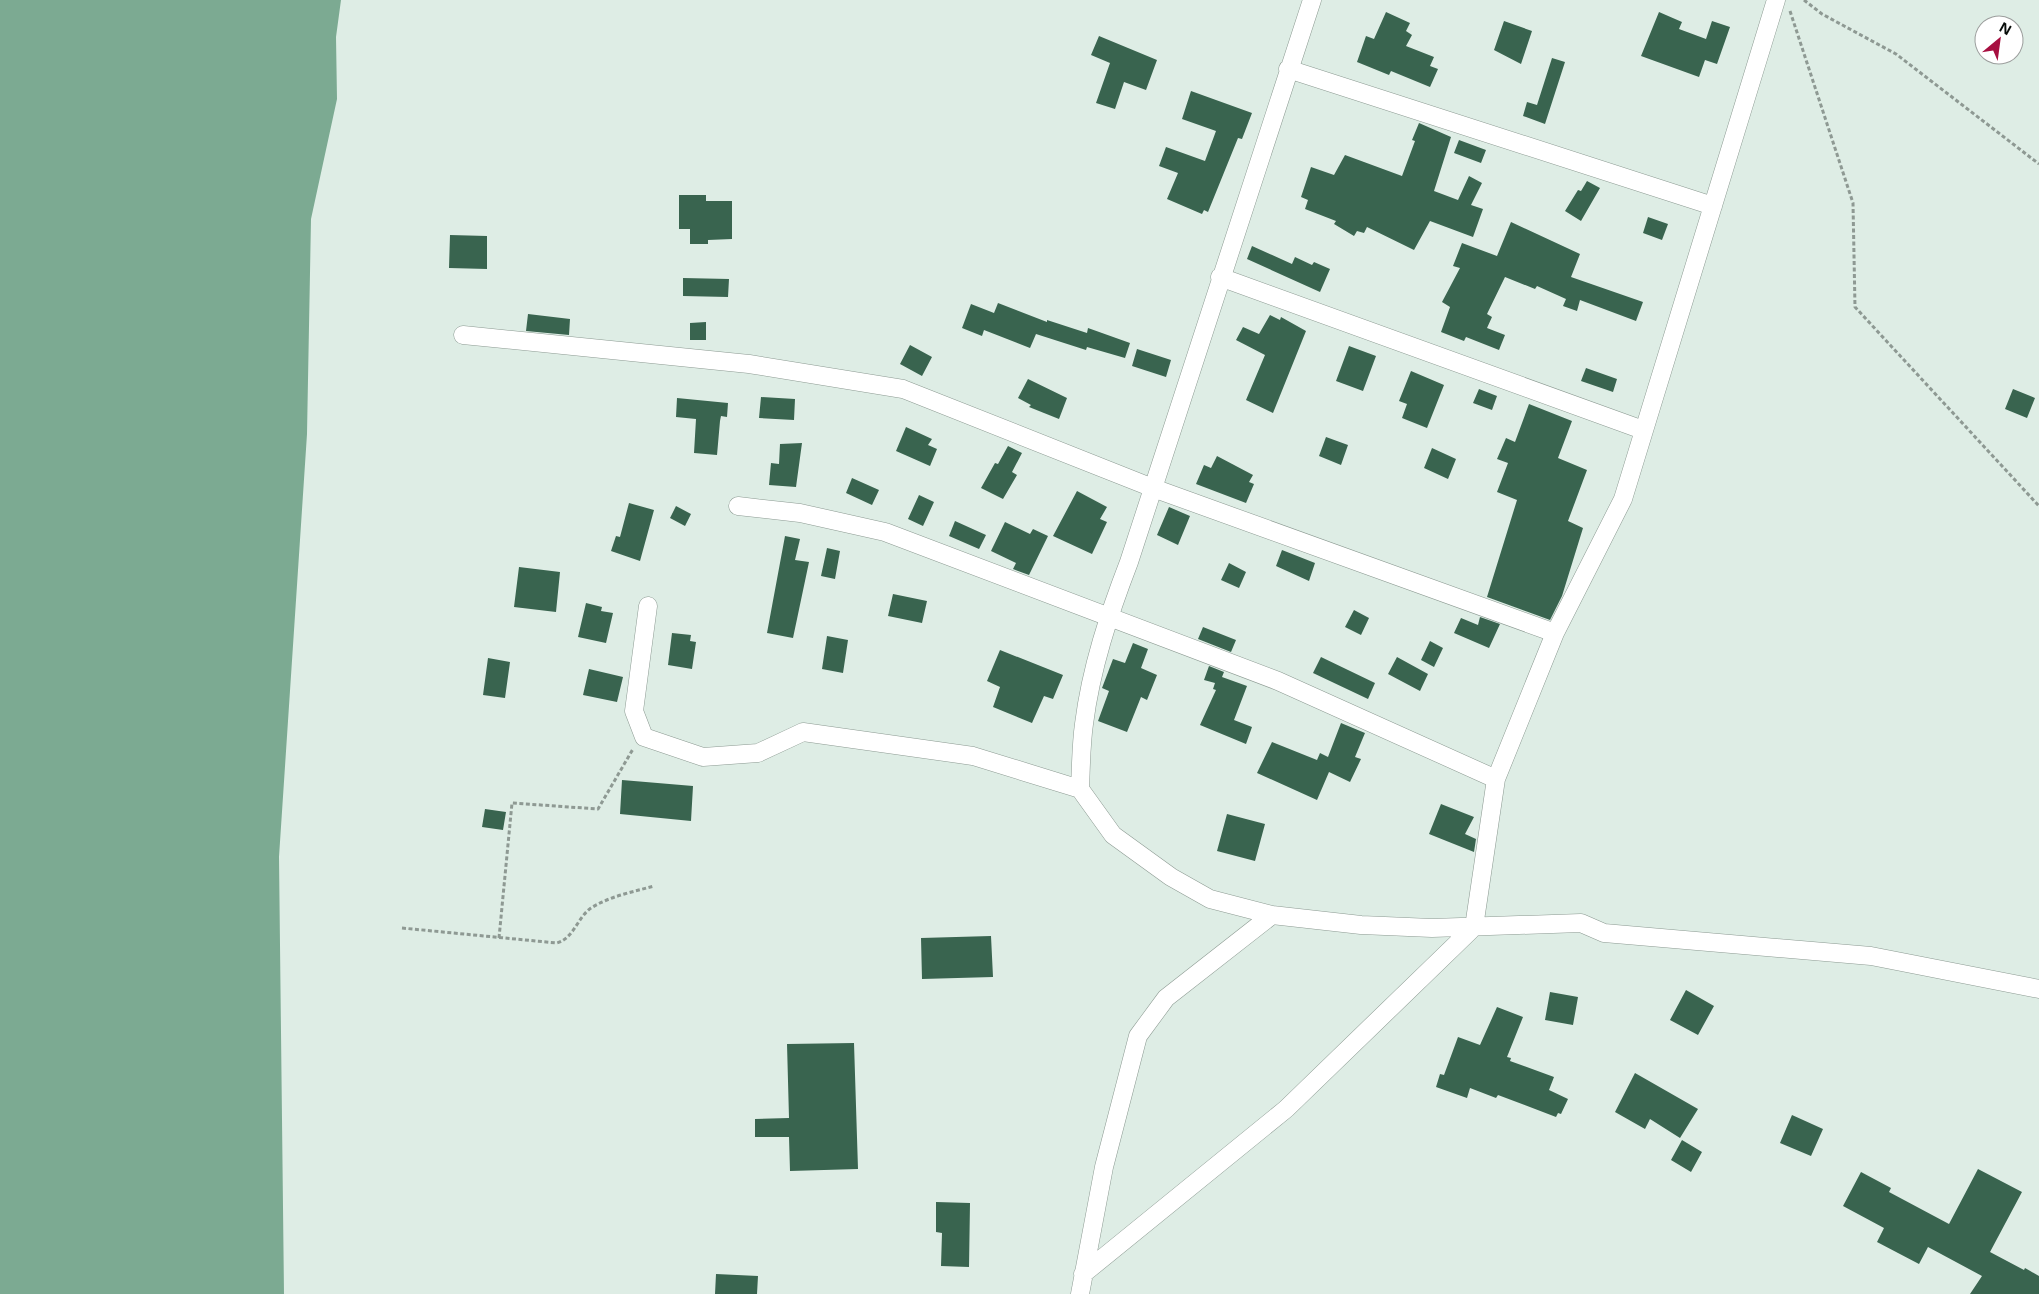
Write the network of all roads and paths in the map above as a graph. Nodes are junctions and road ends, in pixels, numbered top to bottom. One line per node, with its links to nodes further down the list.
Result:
1 (1312, 0): 4 (street)
2 (1804, 0): 5 (path)
3 (1783, 5): 6 (street); 12 (path)
4 (1288, 69): 6 (street); 7 (street)
5 (2039, 164)
6 (1713, 206): 9 (street)
7 (1220, 277): 9 (street); 10 (street)
8 (463, 335): 10 (street)
9 (1643, 430): 15 (street)
10 (1153, 488): 14 (street); 15 (street)
11 (738, 506): 14 (street)
12 (2039, 506)
13 (648, 606): 16 (street)
14 (1108, 616): 17 (street); 18 (street)
15 (1555, 633): 17 (street)
16 (644, 737): 18 (street); 23 (path)
17 (1496, 779): 21 (street)
18 (1080, 789): 20 (street)
19 (654, 886): 23 (path)
20 (1272, 915): 21 (street); 25 (street)
21 (1474, 927): 24 (street); 25 (street)
22 (402, 928): 23 (path)
23 (499, 938)
24 (2039, 989)
25 (1083, 1274): 26 (street)
26 (1080, 1294)

